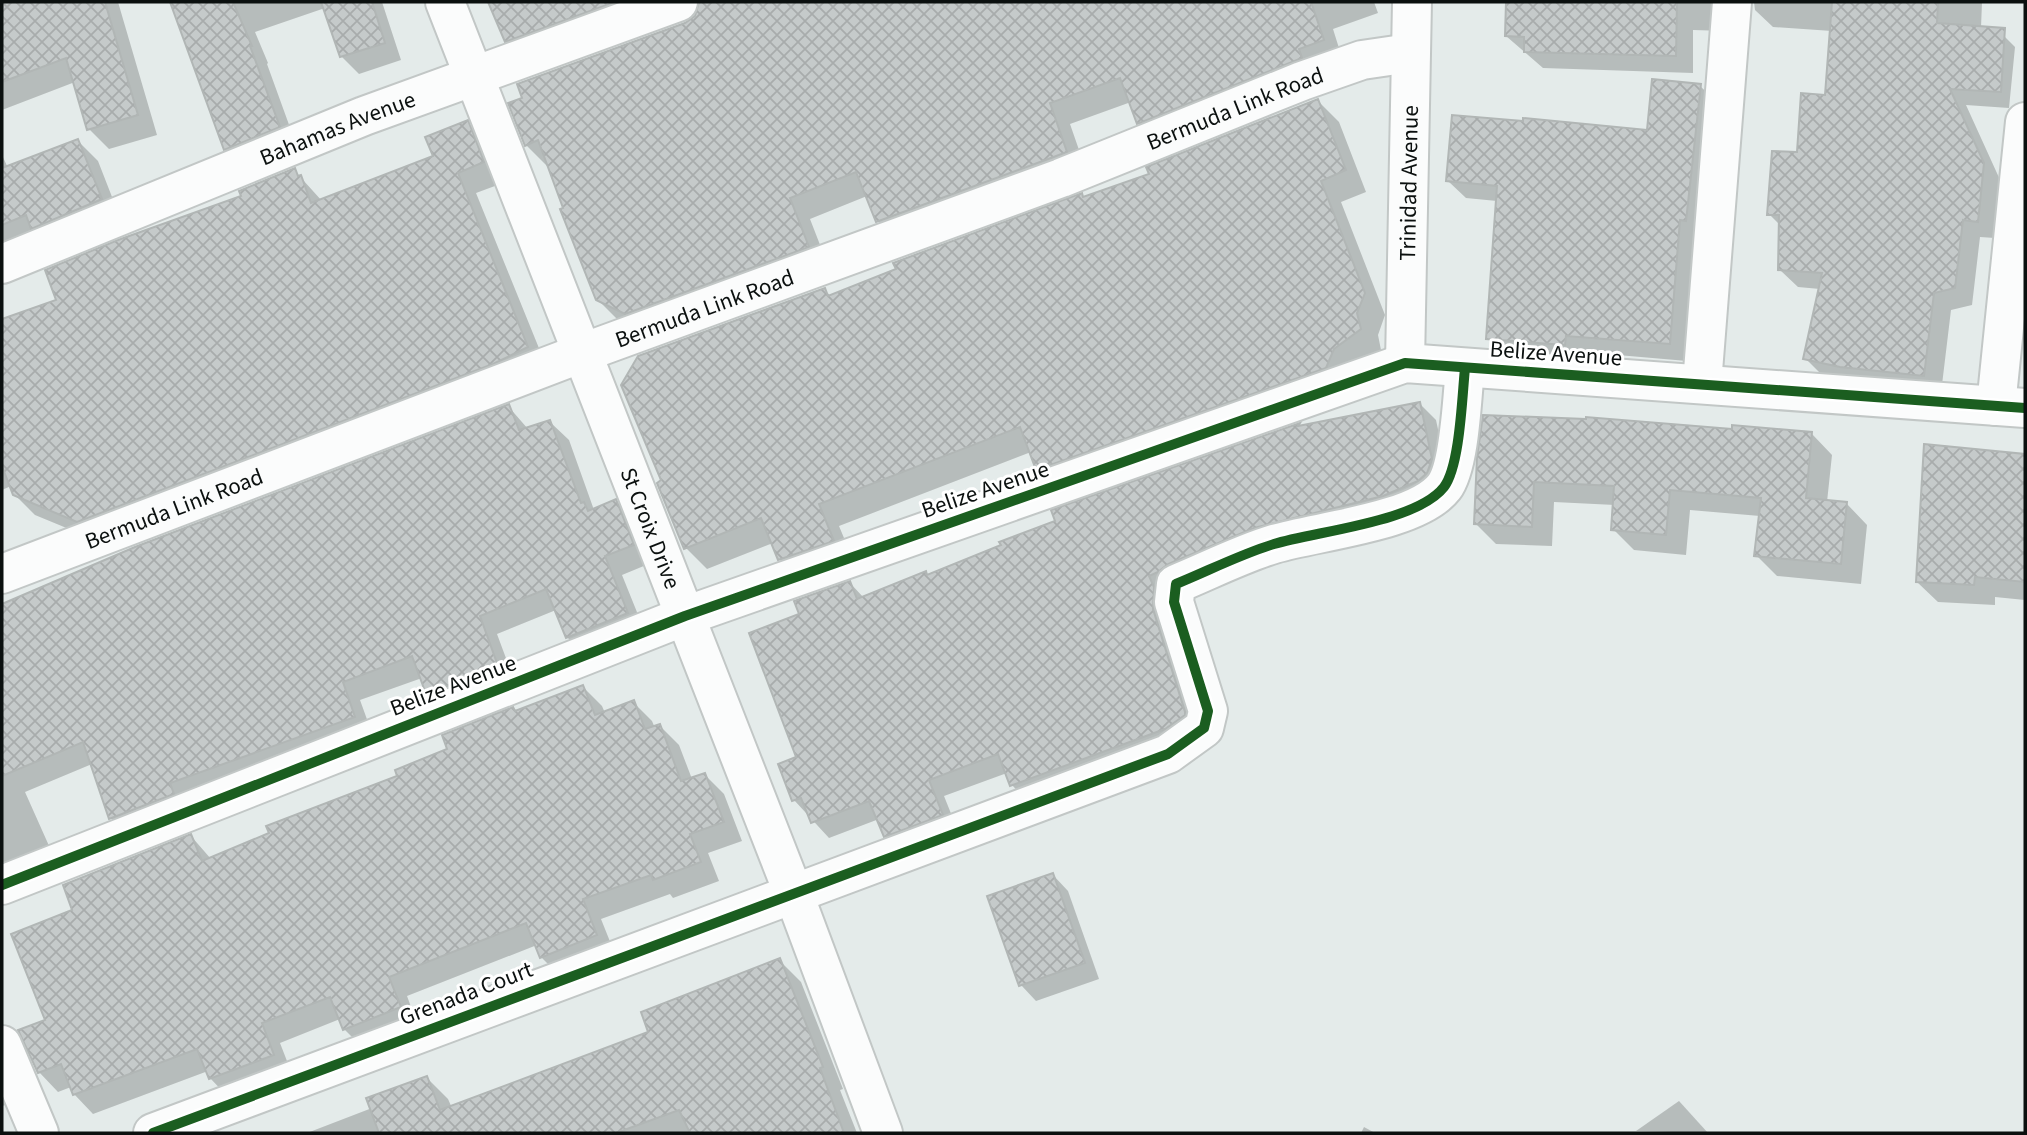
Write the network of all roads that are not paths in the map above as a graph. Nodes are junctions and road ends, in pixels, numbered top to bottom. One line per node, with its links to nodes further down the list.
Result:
1 (445, 2): 6 (street, St Croix Drive)
2 (678, 2): 6 (street, Bahamas Avenue)
3 (1412, 2): 5 (street, Trinidad Avenue)
4 (1732, 2): 12 (street)
5 (1410, 54): 9 (street, Bermuda Link Road); 10 (street, Trinidad Avenue)
6 (474, 76): 8 (street, Bahamas Avenue); 9 (street, St Croix Drive)
7 (2025, 122): 13 (street)
8 (2, 264)
9 (582, 353): 14 (street, Bermuda Link Road); 15 (street, St Croix Drive)
10 (1405, 363): 11 (street, Belize Avenue); 15 (street, Belize Avenue)
11 (1465, 368): 12 (street, Belize Avenue); 17 (street, Grenada Court)
12 (1702, 384): 13 (street, Belize Avenue)
13 (2011, 407)
14 (2, 573)
15 (685, 617): 16 (street, Belize Avenue); 17 (street, St Croix Drive)
16 (2, 885)
17 (793, 892): 20 (street, Grenada Court); 21 (street, St Croix Drive)
18 (2, 1045): 19 (street)
19 (39, 1133)
20 (153, 1133)
21 (883, 1133)

